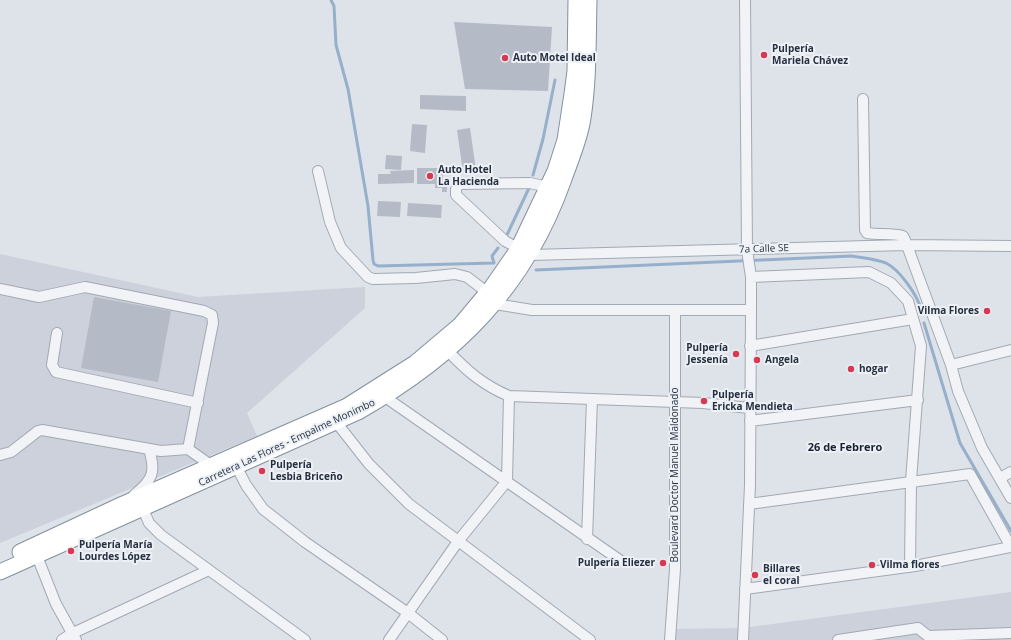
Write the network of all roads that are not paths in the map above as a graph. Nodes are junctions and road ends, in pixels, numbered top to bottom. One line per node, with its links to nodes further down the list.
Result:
1 (576, 0): 6 (highway, Carretera Las Flores - Empalme Monimbo)
2 (589, 0): 9 (highway, Carretera Las Flores - Empalme Monimbo)
3 (744, 0): 10 (street)
4 (863, 99): 7 (street)
5 (318, 171): 13 (street)
6 (548, 187): 9 (highway, Carretera Las Flores - Empalme Monimbo); 9 (street)
7 (906, 245): 8 (street, 7a Calle SE); 10 (street, 7a Calle SE); 21 (street)
8 (1011, 246)
9 (524, 252): 10 (street, 7a Calle SE); 13 (highway, Carretera Las Flores - Empalme Monimbo)
10 (748, 252): 11 (street)
11 (750, 272): 15 (street); 16 (street)
12 (0, 289): 27 (street)
13 (491, 298): 14 (street); 20 (highway, Carretera Las Flores - Empalme Monimbo); 34 (highway, Carretera Las Flores - Empalme Monimbo)
14 (675, 310): 15 (street); 26 (street, Boulevard Doctor Manuel Maldonado)
15 (751, 310): 18 (street)
16 (913, 319): 18 (street); 25 (street)
17 (57, 333): 27 (street)
18 (750, 346): 28 (street)
19 (1011, 350): 21 (street)
20 (448, 351): 22 (highway, Carretera Las Flores - Empalme Monimbo); 23 (street)
21 (951, 365): 37 (street)
22 (385, 396): 30 (highway, Carretera Las Flores - Empalme Monimbo); 38 (street)
23 (509, 396): 24 (street); 38 (street)
24 (592, 399): 26 (street); 44 (street)
25 (918, 400): 29 (street); 39 (street)
26 (676, 402): 28 (street); 62 (street, Boulevard Doctor Manuel Maldonado)
27 (198, 403): 32 (street)
28 (750, 408): 29 (street)
29 (750, 421): 42 (street)
30 (336, 422): 34 (highway, Carretera Las Flores - Empalme Monimbo); 45 (street)
31 (149, 449): 32 (street); 33 (street); 41 (street)
32 (188, 449): 35 (street)
33 (0, 455)
34 (234, 462): 35 (highway, Carretera Las Flores - Empalme Monimbo); 43 (highway, Carretera Las Flores - Empalme Monimbo); 54 (street)
35 (212, 466): 41 (highway, Carretera Las Flores - Empalme Monimbo)
36 (1011, 472): 37 (street)
37 (1000, 478): 40 (street)
38 (507, 481): 44 (street); 45 (street)
39 (912, 481): 42 (street); 46 (street); 50 (street)
40 (1011, 498)
41 (123, 504): 47 (highway, Carretera Las Flores - Empalme Monimbo)
42 (749, 504): 53 (street)
43 (143, 509): 47 (highway, Carretera Las Flores - Empalme Monimbo); 51 (street)
44 (587, 539): 49 (street)
45 (459, 540): 54 (street); 61 (street)
46 (1011, 547): 50 (street)
47 (35, 551): 48 (highway, Carretera Las Flores - Empalme Monimbo); 52 (highway, Carretera Las Flores - Empalme Monimbo); 56 (street)
48 (0, 562)
49 (621, 562)
50 (910, 567): 53 (street)
51 (209, 570): 56 (street); 58 (street)
52 (0, 572)
53 (745, 589): 63 (street)
54 (408, 613): 59 (street); 60 (street)
55 (1011, 633): 64 (street)
56 (73, 637): 57 (street)
57 (62, 640)
58 (305, 640)
59 (389, 640)
60 (442, 640)
61 (590, 640)
62 (670, 640)
63 (743, 640)
64 (838, 640)

